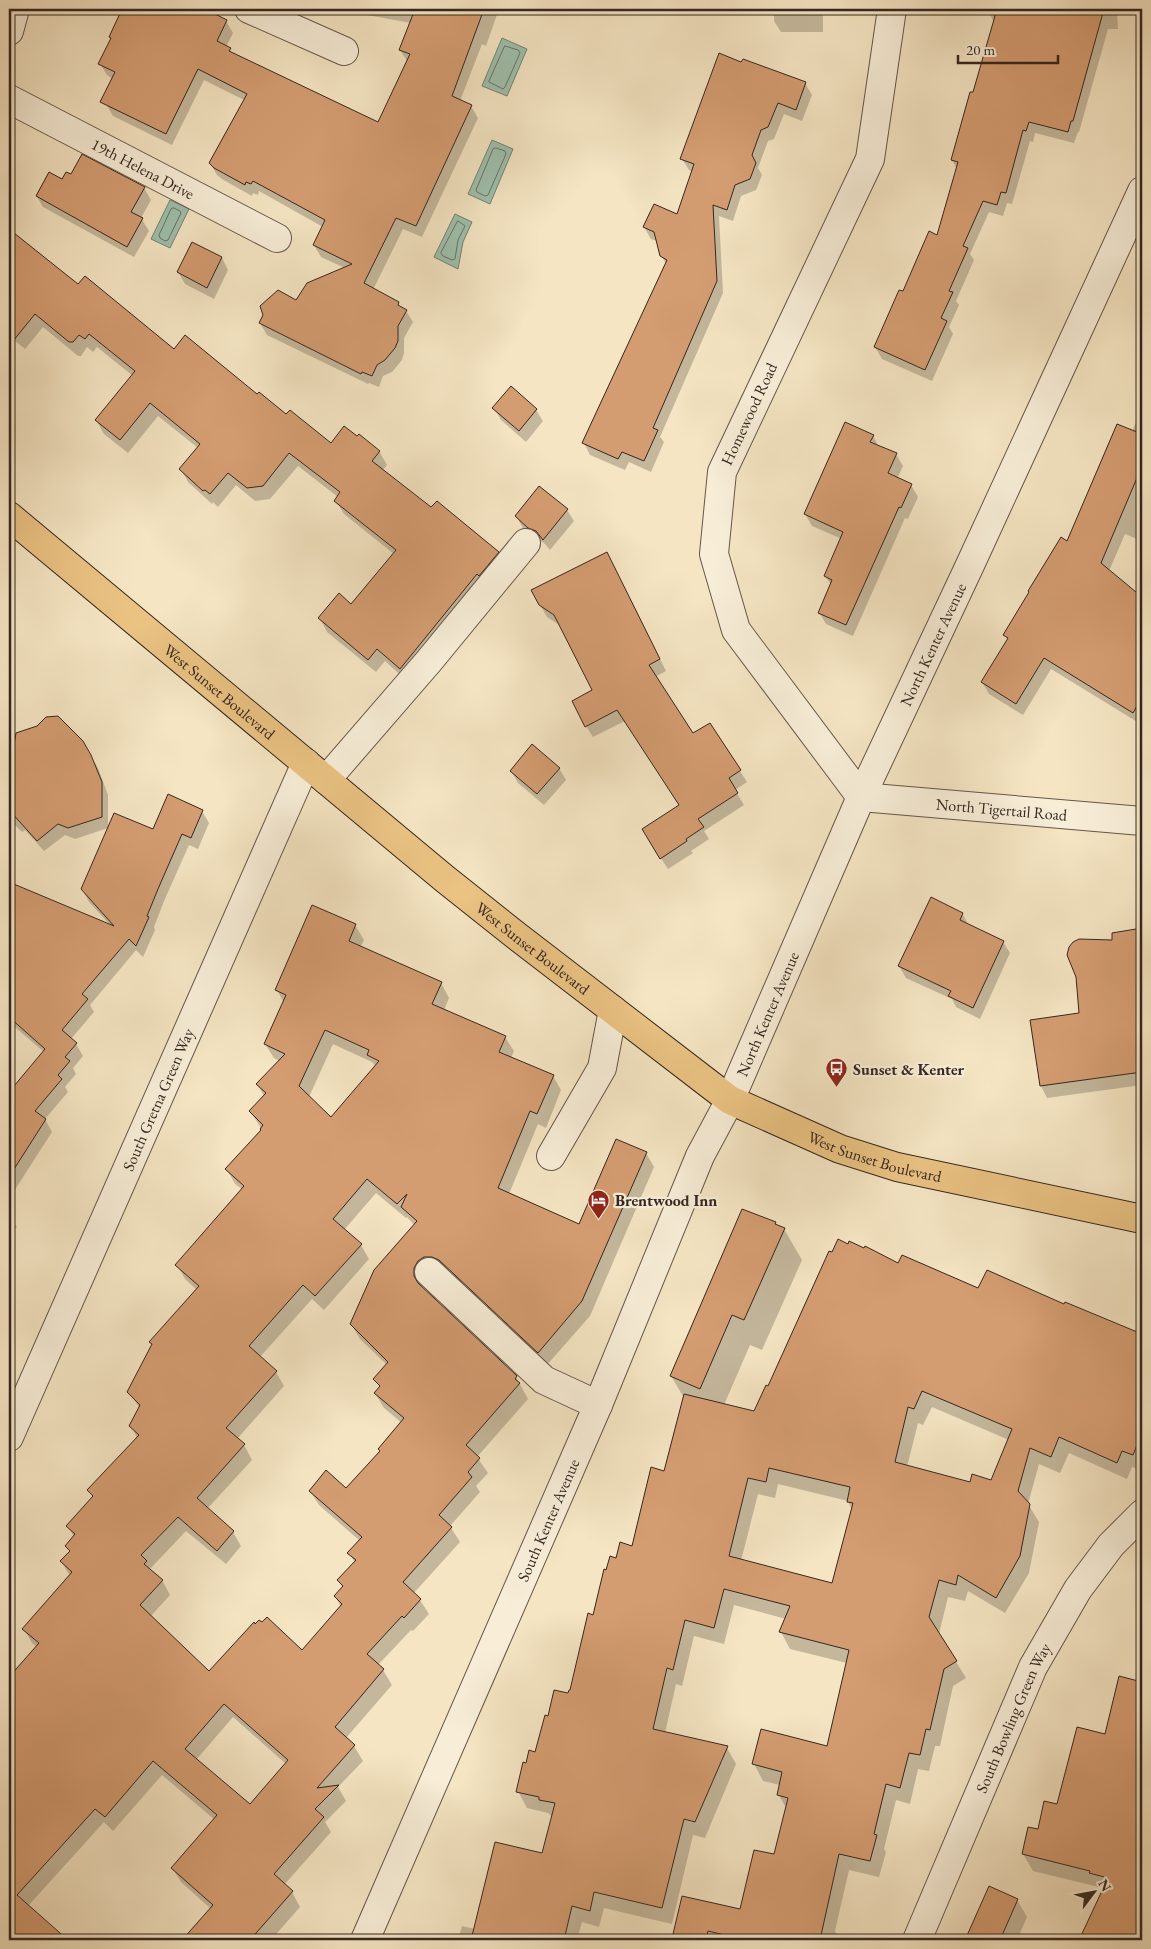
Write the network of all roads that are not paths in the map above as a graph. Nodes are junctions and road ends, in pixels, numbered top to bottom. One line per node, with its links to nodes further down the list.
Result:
1 (15, 9): 4 (street)
2 (249, 9): 5 (street)
3 (892, 9): 12 (street, Homewood Road)
4 (9, 31)
5 (344, 51)
6 (9, 99): 8 (street, 19th Helena Drive)
7 (1142, 190): 12 (street, North Kenter Avenue)
8 (277, 238)
9 (9, 516): 11 (main road, West Sunset Boulevard)
10 (526, 543): 11 (street, South Gretna Green Way)
11 (316, 772): 14 (main road, West Sunset Boulevard); 20 (street, South Gretna Green Way)
12 (861, 797): 13 (street, North Tigertail Road); 15 (street, North Kenter Avenue)
13 (1142, 821)
14 (613, 1010): 15 (main road, West Sunset Boulevard); 16 (street)
15 (730, 1100): 17 (main road, West Sunset Boulevard); 19 (street, South Kenter Avenue)
16 (551, 1156)
17 (1142, 1219)
18 (429, 1272): 19 (street)
19 (598, 1405): 22 (street, South Kenter Avenue)
20 (9, 1437)
21 (1142, 1514): 23 (street, South Bowling Green Way)
22 (365, 1940)
23 (918, 1940)

